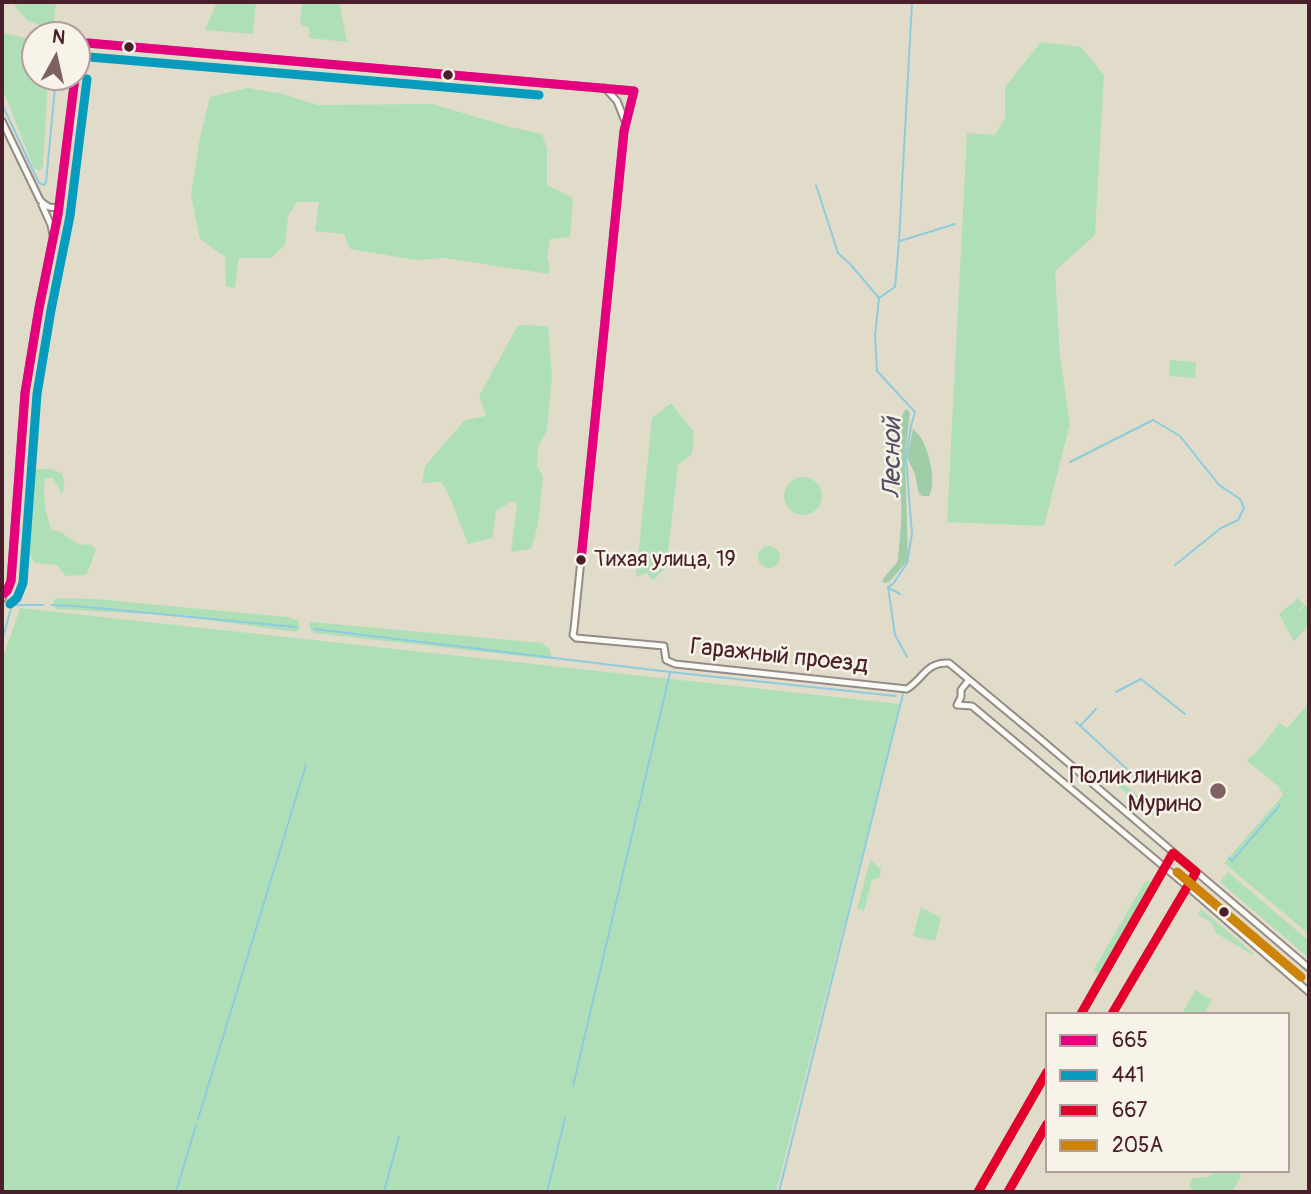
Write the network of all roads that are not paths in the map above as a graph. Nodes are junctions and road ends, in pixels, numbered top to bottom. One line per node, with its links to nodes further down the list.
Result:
1 (91, 43): 2 (street)
2 (605, 88): 5 (street); 5 (street)
3 (73, 91): 7 (street)
4 (2, 121): 6 (street)
5 (625, 121): 10 (street, Гаражный проезд)
6 (40, 200): 7 (street); 8 (street)
7 (59, 206): 8 (street)
8 (53, 238): 9 (street)
9 (2, 596)
10 (968, 681): 11 (street); 12 (street)
11 (1173, 853): 12 (street); 13 (street)
12 (1165, 868): 14 (street); 17 (street)
13 (1196, 872): 14 (street); 15 (street)
14 (1187, 886): 16 (street); 18 (street)
15 (1309, 968)
16 (1309, 992)
17 (1082, 1012)
18 (1113, 1012)
19 (1045, 1075): 21 (street)
20 (1045, 1127): 22 (street)
21 (978, 1192)
22 (1008, 1192)

